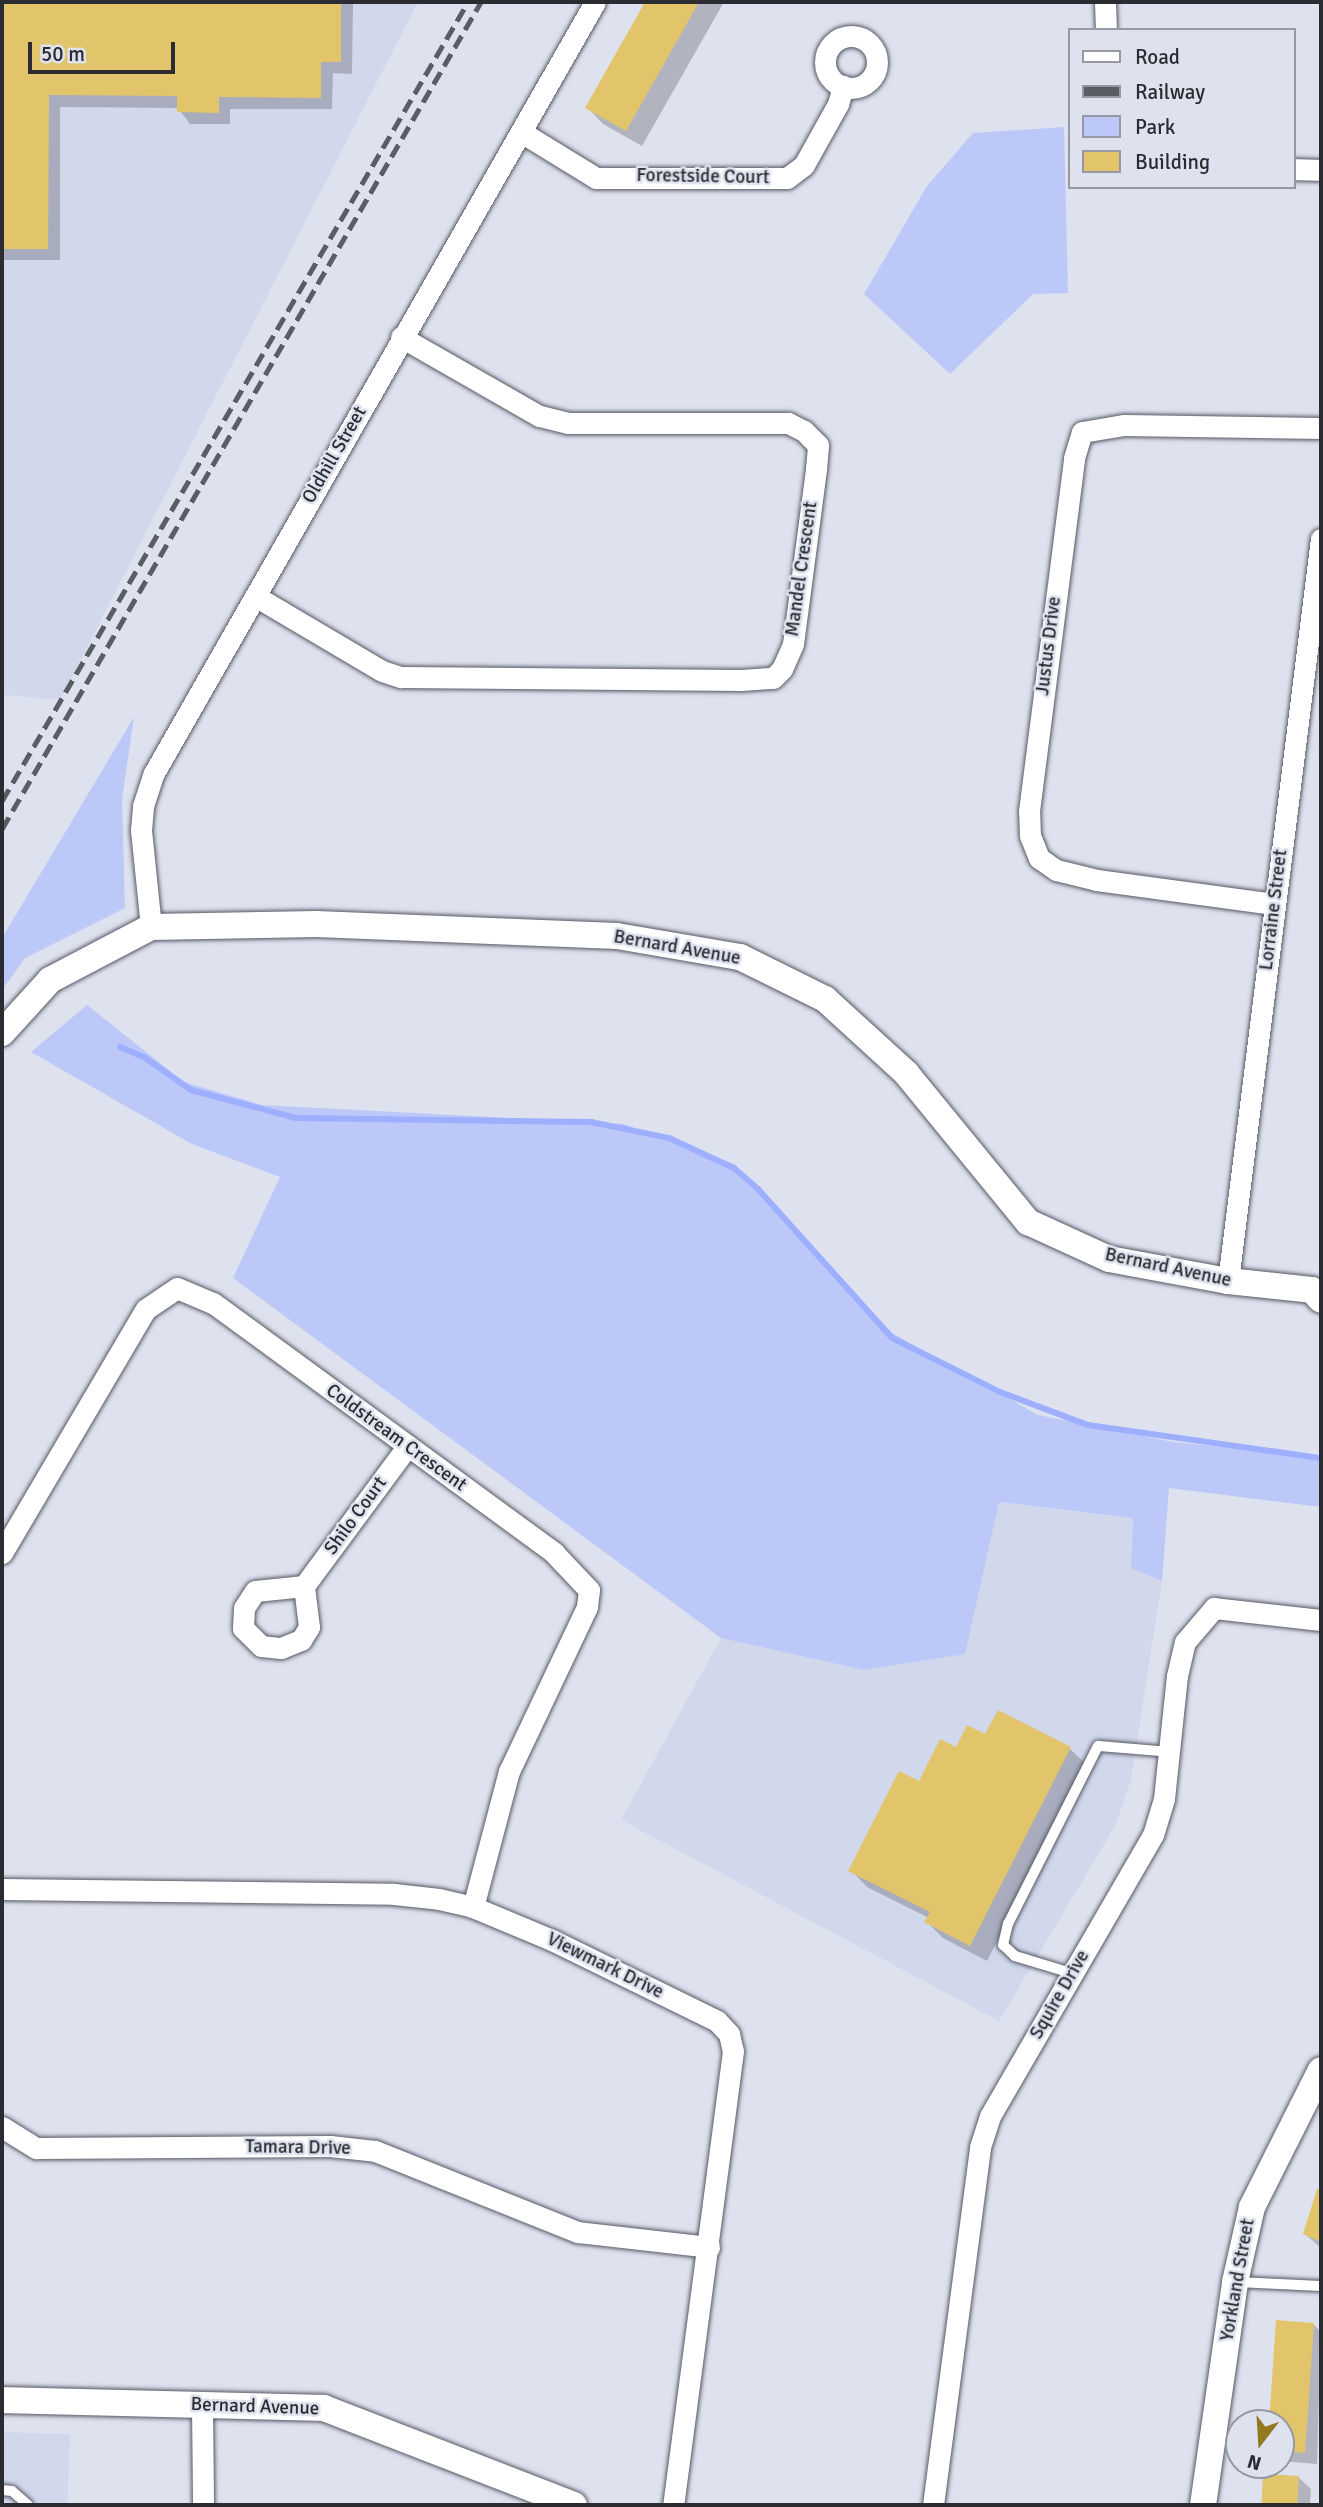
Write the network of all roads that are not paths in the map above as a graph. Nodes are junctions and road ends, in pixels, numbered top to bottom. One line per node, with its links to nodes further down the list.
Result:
1 (595, 2): 5 (street, Oldhill Street)
2 (1105, 2): 3 (street)
3 (1106, 28)
4 (843, 86): 5 (street, Forestside Court)
5 (521, 132): 8 (street, Oldhill Street)
6 (1295, 169): 7 (street)
7 (1321, 170)
8 (401, 337): 11 (street, Oldhill Street); 11 (street, Mandel Crescent)
9 (1321, 428): 12 (street, Justus Drive)
10 (1321, 539): 12 (street, Lorraine Street)
11 (255, 596): 13 (street, Oldhill Street)
12 (1274, 904): 15 (street, Lorraine Street)
13 (151, 927): 14 (street, Bernard Avenue); 15 (street, Bernard Avenue)
14 (2, 1033)
15 (1228, 1282): 16 (street, Bernard Avenue)
16 (1318, 1291)
17 (407, 1447): 18 (street, Coldstream Crescent); 19 (street, Shilo Court); 23 (street, Coldstream Crescent)
18 (2, 1553)
19 (304, 1586)
20 (1321, 1620): 21 (street, Squire Drive)
21 (1171, 1752): 24 (street, Squire Drive); 24 (lane)
22 (2, 1889): 23 (street, Viewmark Drive)
23 (473, 1907): 27 (street, Viewmark Drive)
24 (1071, 1973): 37 (street, Squire Drive)
25 (1321, 2070): 28 (street, Yorkland Street)
26 (2, 2127): 27 (street, Tamara Drive)
27 (709, 2247): 36 (street, Viewmark Drive)
28 (1235, 2282): 29 (lane); 38 (street, Yorkland Street)
29 (1321, 2286)
30 (2, 2400): 31 (street, Bernard Avenue)
31 (202, 2404): 34 (street); 35 (street, Bernard Avenue)
32 (2, 2490): 33 (lane)
33 (28, 2505)
34 (203, 2505)
35 (574, 2505)
36 (673, 2505)
37 (933, 2505)
38 (1203, 2505)

